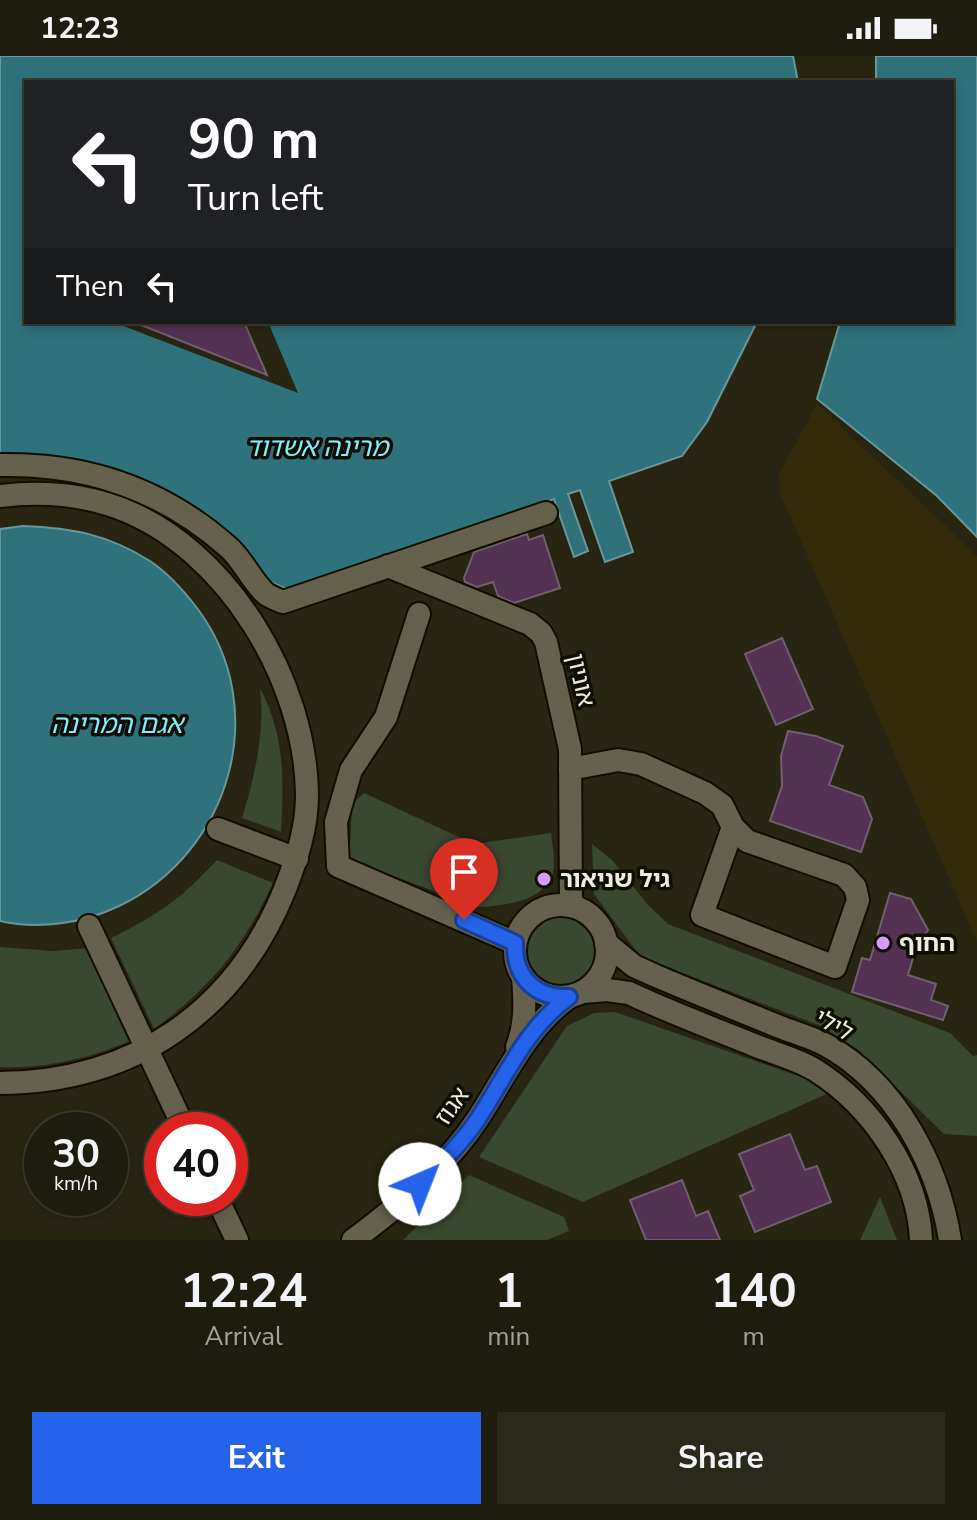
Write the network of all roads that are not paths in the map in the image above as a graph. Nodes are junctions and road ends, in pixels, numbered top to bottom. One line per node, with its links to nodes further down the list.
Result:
1 (0, 465): 4 (street)
2 (0, 496): 9 (street)
3 (546, 513): 4 (street)
4 (388, 566): 6 (street, אוניון)
5 (419, 614): 12 (street)
6 (570, 769): 7 (street); 10 (street, אוניון)
7 (733, 827): 7 (street)
8 (218, 829): 9 (street)
9 (297, 859): 16 (street)
10 (571, 906): 12 (street); 13 (street)
11 (89, 926): 16 (street)
12 (515, 943): 14 (street)
13 (606, 943): 15 (street); 24 (street, לילי)
14 (523, 977): 15 (street); 17 (street, אגוז)
15 (576, 994): 17 (street, אגוז); 23 (street, לילי)
16 (146, 1047): 18 (street); 19 (street)
17 (513, 1060): 22 (street, אגוז)
18 (0, 1083)
19 (177, 1112)
20 (226, 1216): 21 (street)
21 (237, 1240)
22 (353, 1240)
23 (921, 1240)
24 (950, 1240)

